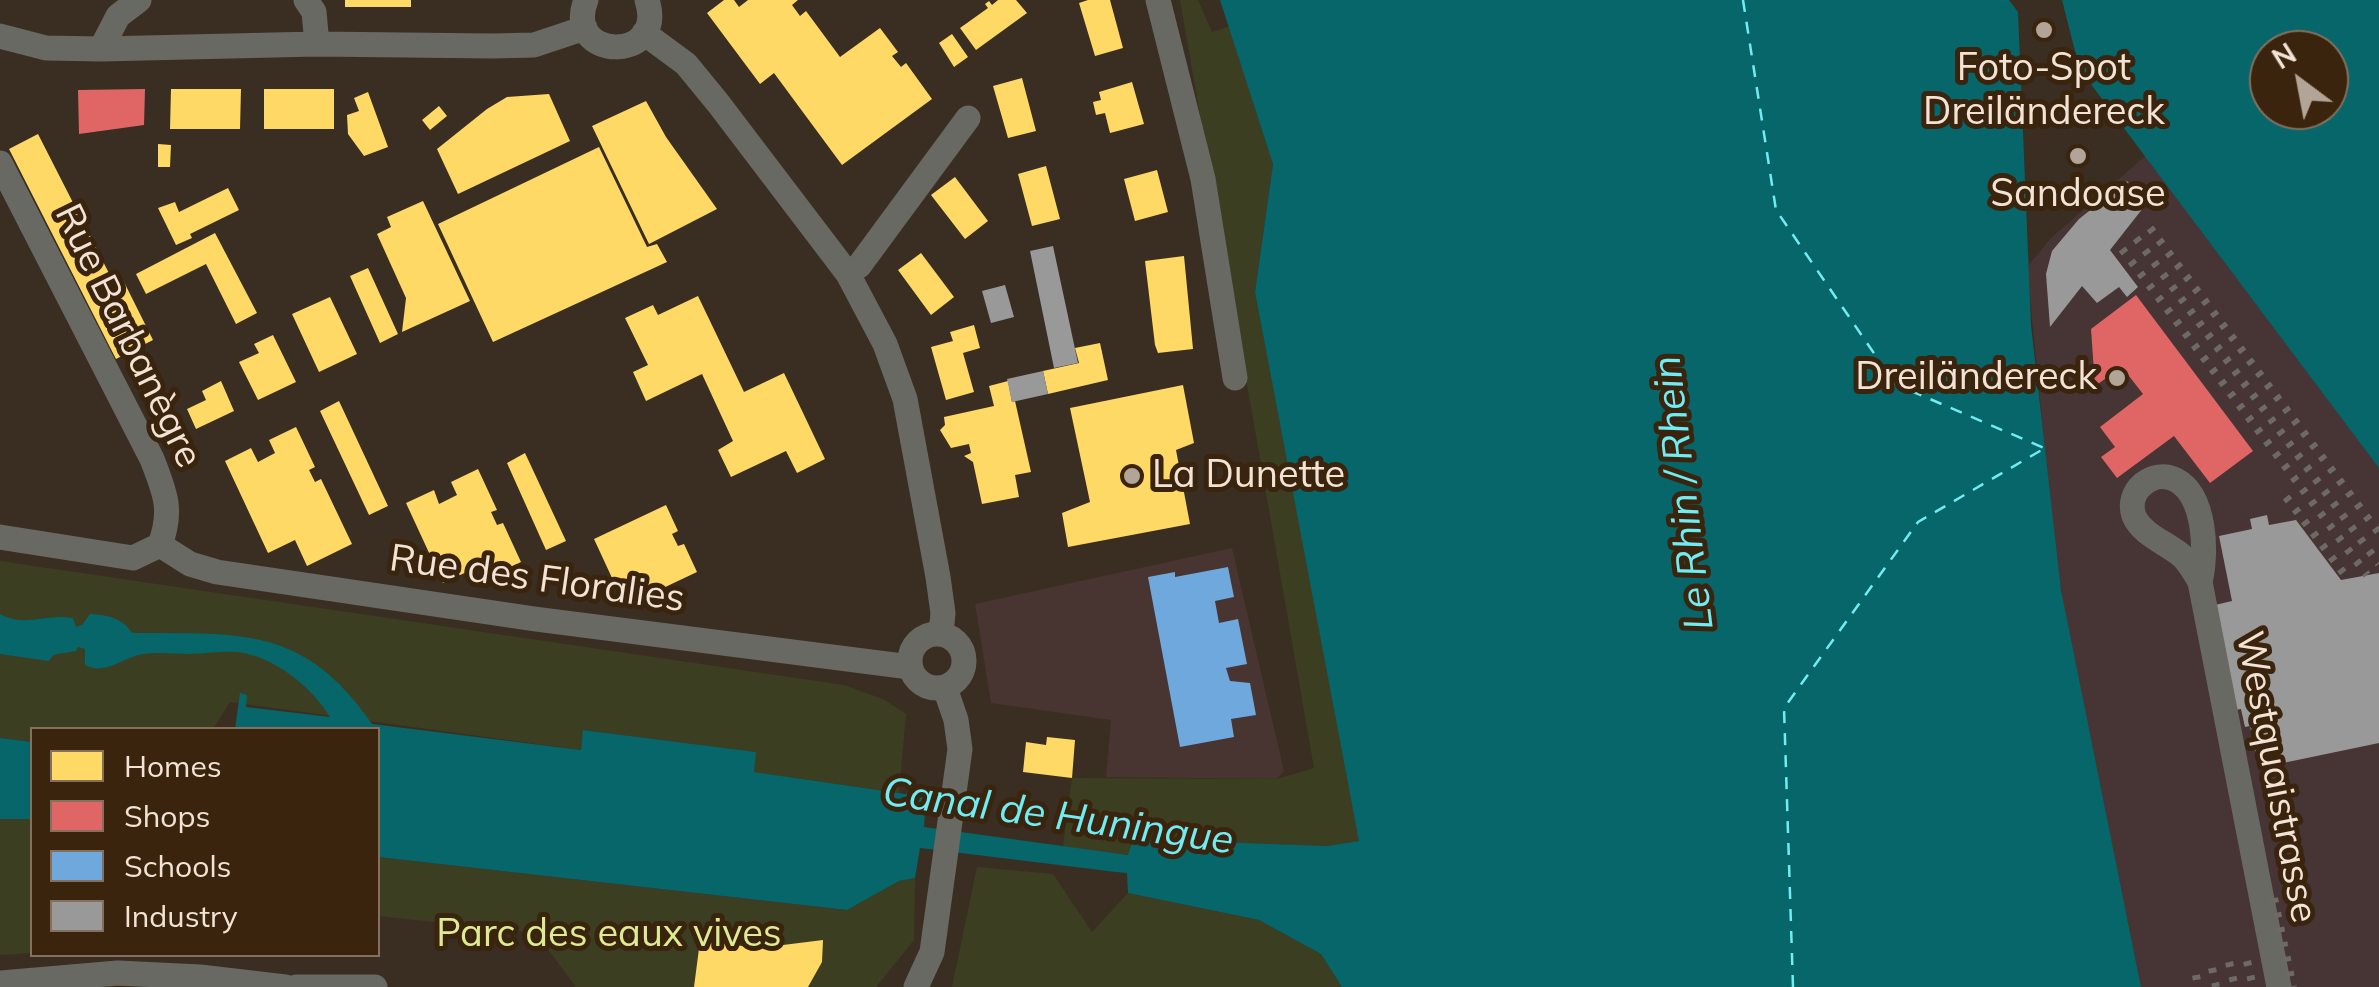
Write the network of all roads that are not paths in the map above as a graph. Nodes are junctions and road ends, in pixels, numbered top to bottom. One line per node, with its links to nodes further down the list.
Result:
1 (140, 0): 10 (street)
2 (306, 0): 9 (street)
3 (586, 0): 6 (street)
4 (646, 0): 7 (street)
5 (1158, 0): 14 (street)
6 (585, 28): 7 (street); 9 (street)
7 (644, 33): 13 (street)
8 (0, 36): 10 (street)
9 (317, 44): 10 (street)
10 (101, 49)
11 (968, 118): 13 (street)
12 (0, 164): 16 (street, Rue Barbanègre)
13 (848, 274): 18 (street)
14 (1235, 378)
15 (0, 537): 16 (street)
16 (160, 545): 19 (street, Rue des Floralies)
17 (2200, 582): 26 (street, Westquaistrasse)
18 (941, 634): 19 (street); 20 (street)
19 (910, 667): 20 (street)
20 (944, 688): 25 (street)
21 (0, 984): 22 (street)
22 (285, 987)
23 (296, 987): 24 (street)
24 (375, 987)
25 (916, 987)
26 (2278, 987)

